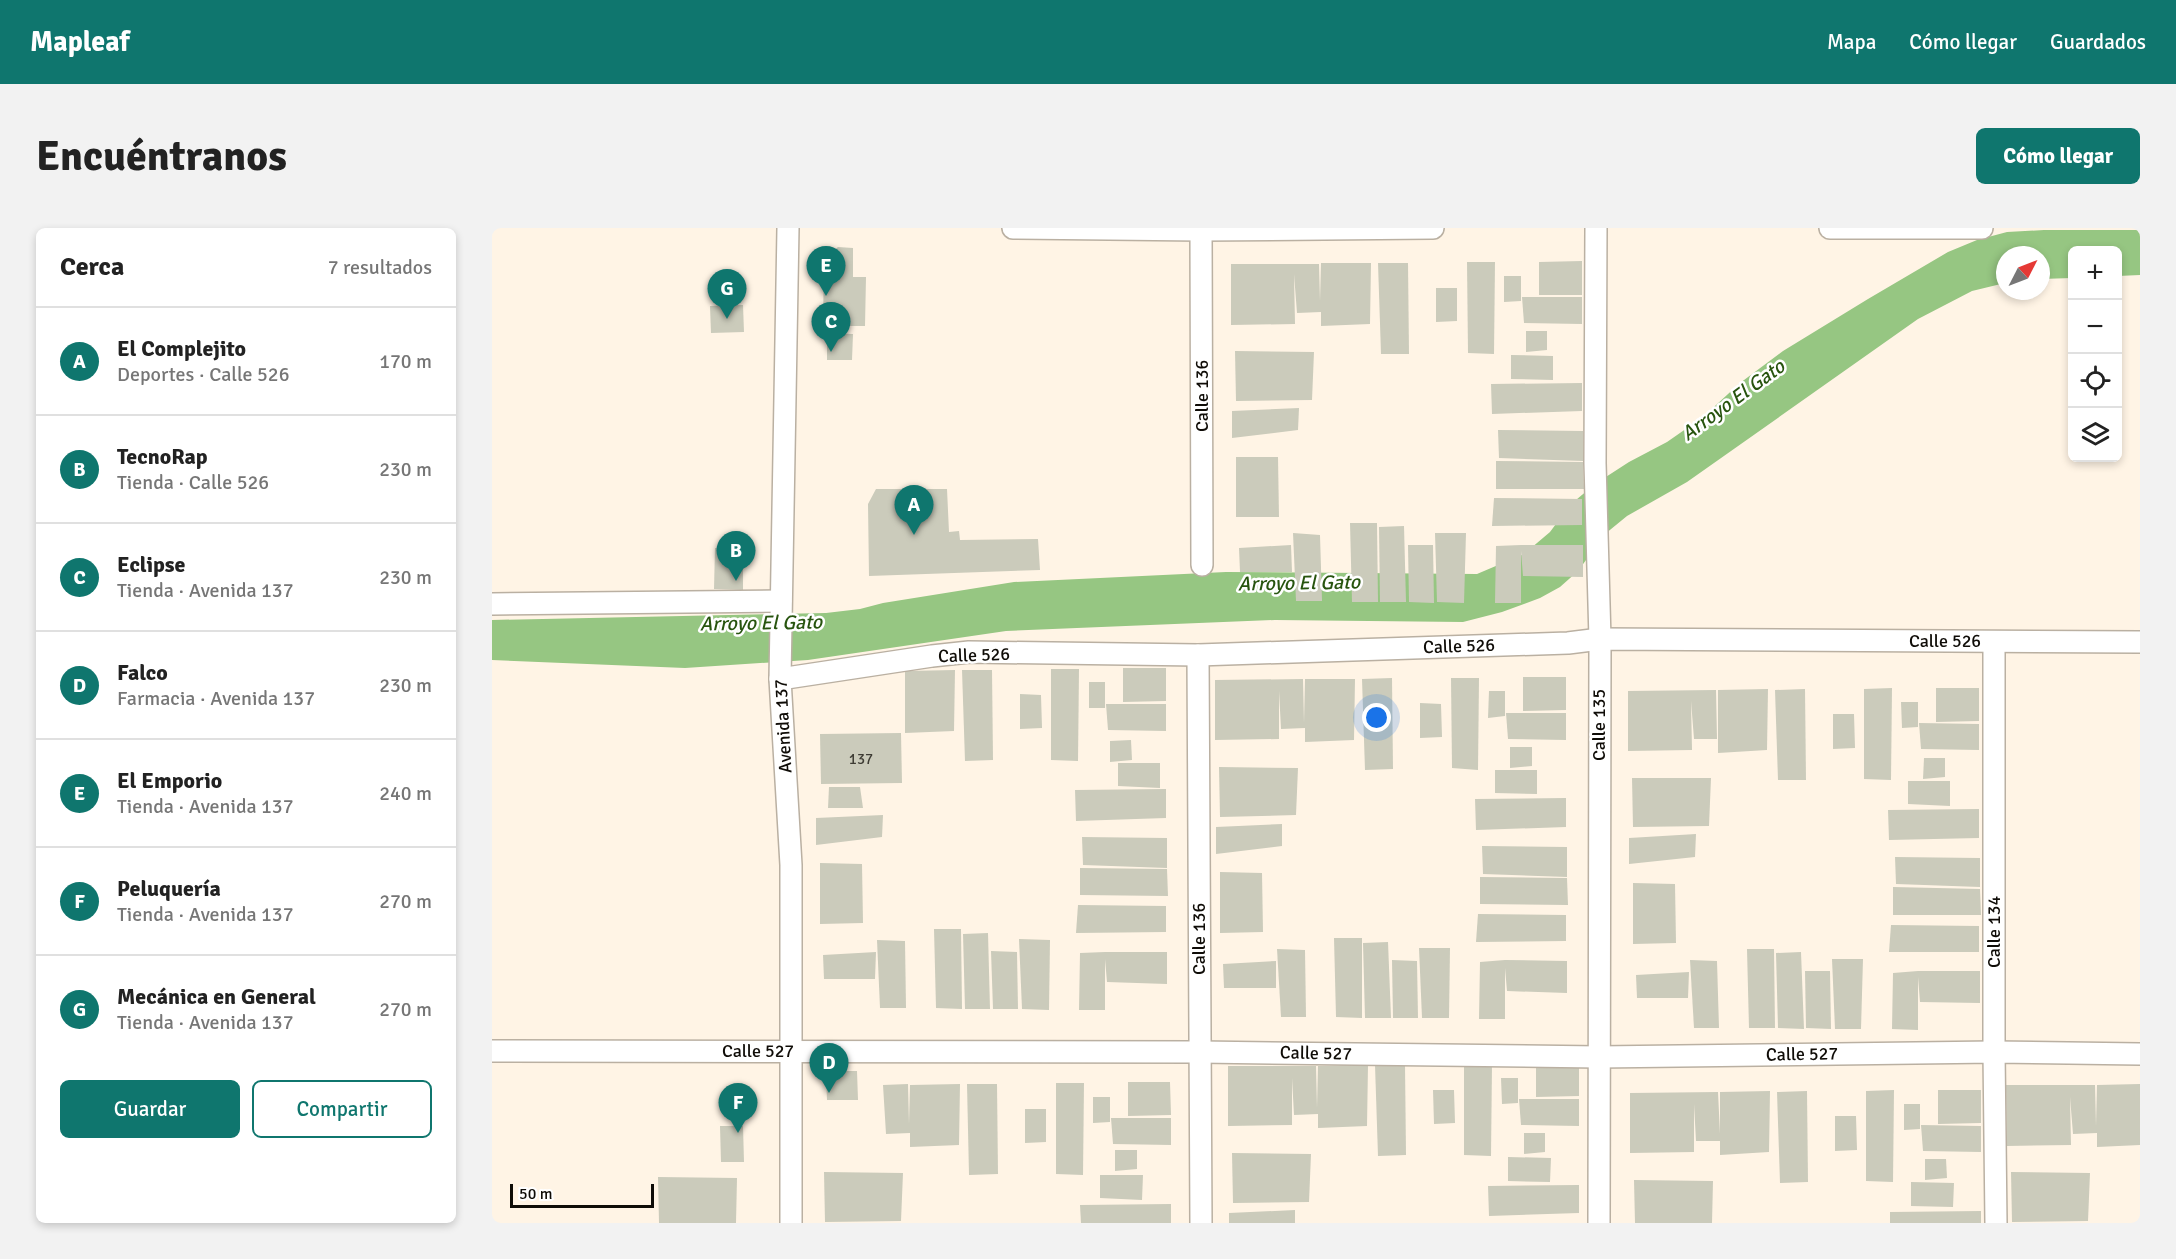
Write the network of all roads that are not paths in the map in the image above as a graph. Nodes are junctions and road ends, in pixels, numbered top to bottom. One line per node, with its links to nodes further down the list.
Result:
1 (788, 228): 9 (street, Avenida 137)
2 (1013, 228): 7 (street)
3 (1434, 228): 7 (street)
4 (1596, 228): 11 (street, Calle 135)
5 (1830, 228): 6 (street)
6 (1982, 228)
7 (1201, 229): 8 (street, Calle 136)
8 (1202, 565)
9 (781, 601): 10 (street); 15 (street, Avenida 137)
10 (492, 604)
11 (1600, 639): 12 (street, Calle 526); 14 (street, Calle 526); 21 (street, Calle 135)
12 (1994, 642): 13 (street, Calle 526); 19 (street, Calle 134)
13 (2140, 642)
14 (1198, 655): 15 (street, Calle 526); 18 (street, Calle 136)
15 (780, 679): 17 (street, Avenida 137)
16 (492, 1051): 17 (street, Calle 527)
17 (792, 1051): 18 (street, Calle 527); 22 (street, Avenida 137)
18 (1200, 1052): 21 (street, Calle 527); 23 (street, Calle 136)
19 (1994, 1052): 20 (street, Calle 527); 21 (street, Calle 527); 25 (street, Calle 134)
20 (2140, 1054)
21 (1599, 1057): 24 (street, Calle 135)
22 (791, 1223)
23 (1201, 1223)
24 (1599, 1223)
25 (1996, 1223)

